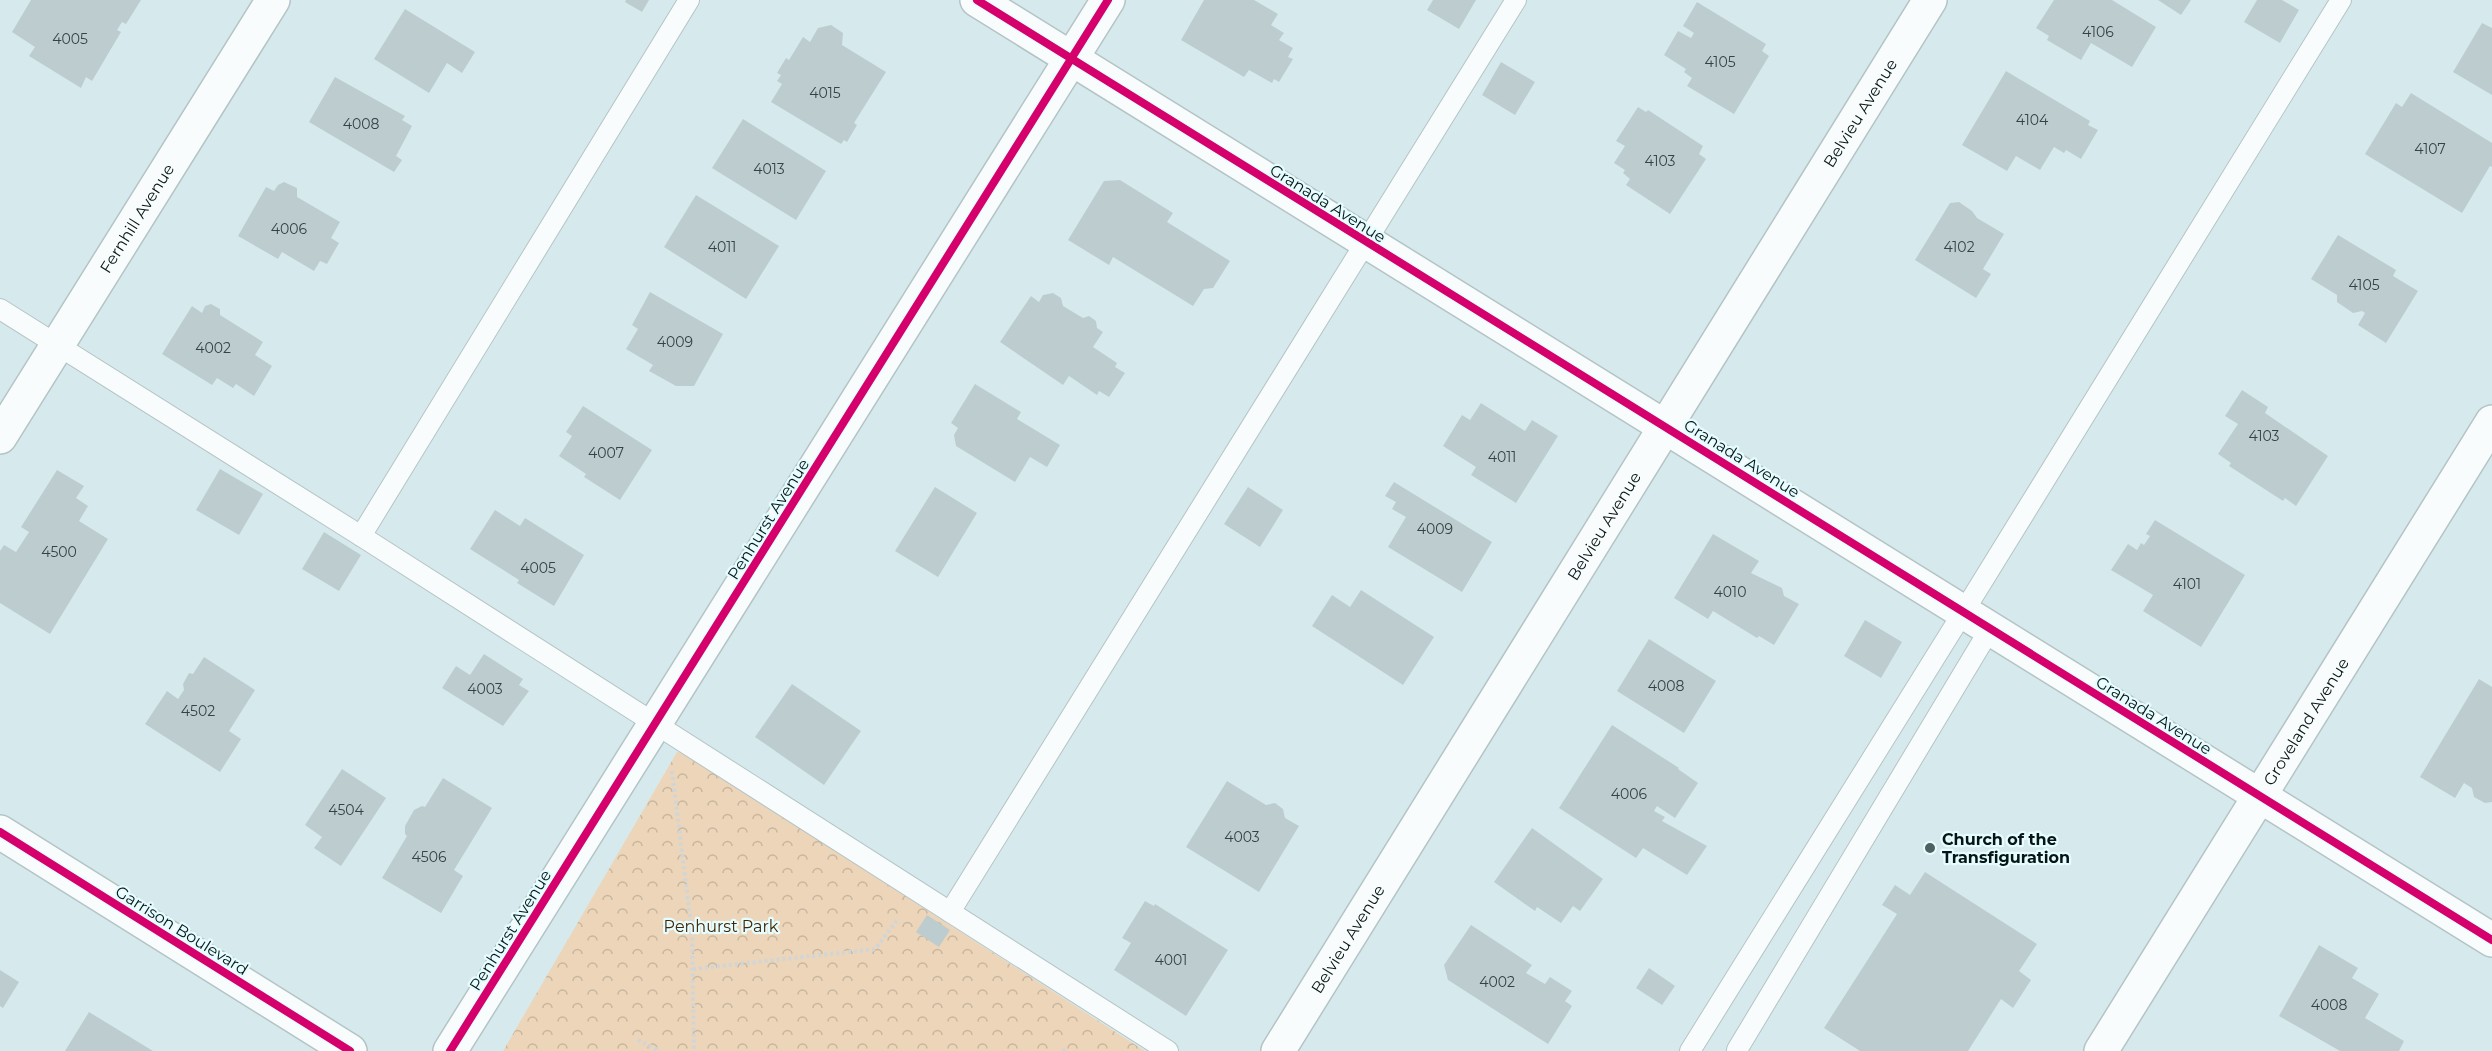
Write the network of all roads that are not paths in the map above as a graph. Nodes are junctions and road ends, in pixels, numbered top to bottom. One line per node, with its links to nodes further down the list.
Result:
1 (273, 0): 11 (street, Fernhill Avenue)
2 (689, 0): 15 (lane)
3 (977, 0): 8 (street, Granada Avenue)
4 (1108, 0): 8 (street, Penhurst Avenue)
5 (1516, 0): 9 (lane)
6 (1930, 0): 13 (street, Belvieu Avenue)
7 (2341, 0): 16 (lane)
8 (1072, 58): 9 (street, Granada Avenue); 17 (street, Penhurst Avenue)
9 (1365, 242): 13 (street, Granada Avenue); 20 (lane)
10 (0, 309): 11 (lane)
11 (57, 346): 14 (street, Fernhill Avenue); 15 (lane)
12 (2492, 422): 18 (street, Groveland Avenue)
13 (1665, 425): 16 (street, Granada Avenue); 25 (street, Belvieu Avenue)
14 (0, 437)
15 (362, 536): 17 (lane)
16 (1977, 620): 18 (street, Granada Avenue); 26 (lane); 27 (lane)
17 (655, 725): 20 (lane); 23 (street, Penhurst Avenue)
18 (2259, 797): 21 (street, Granada Avenue); 28 (street, Groveland Avenue)
19 (0, 832): 22 (street, Garrison Boulevard)
20 (950, 912): 24 (lane)
21 (2492, 940)
22 (350, 1051)
23 (450, 1051)
24 (1168, 1051)
25 (1278, 1051)
26 (1690, 1051)
27 (1738, 1051)
28 (2101, 1051)

